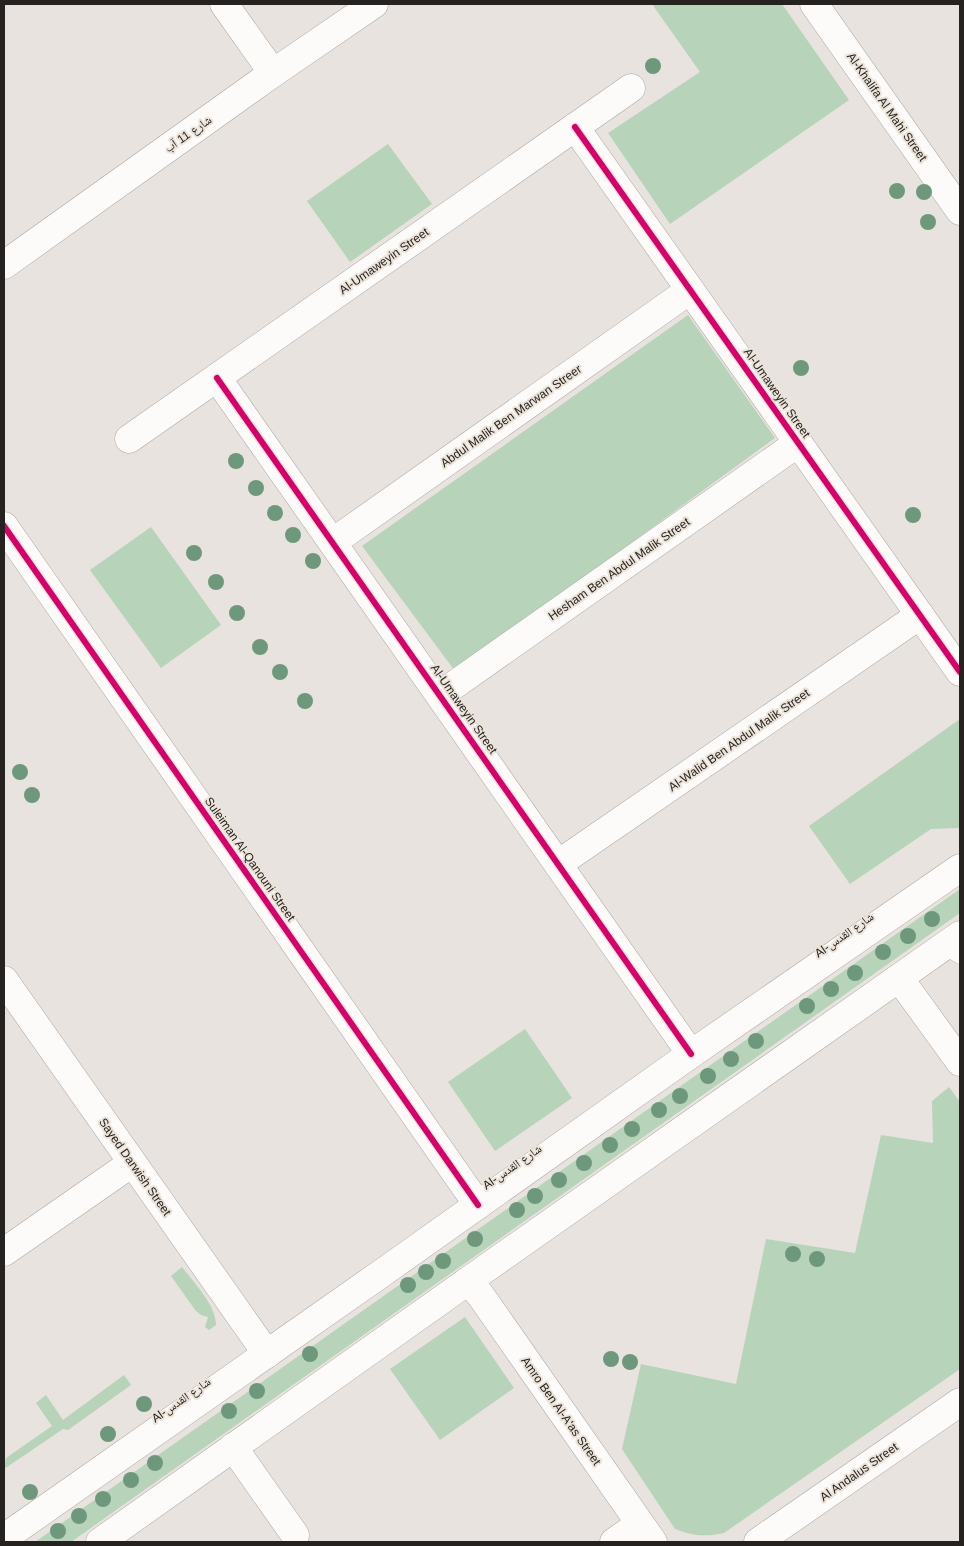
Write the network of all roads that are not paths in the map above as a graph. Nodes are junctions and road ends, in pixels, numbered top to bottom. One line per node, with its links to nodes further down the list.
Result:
1 (224, 4): 4 (street)
2 (374, 4): 4 (street, شارع 11 آب)
3 (814, 4): 7 (street, Al-Khalifa Al Mahi Street)
4 (273, 73): 8 (street, شارع 11 آب)
5 (630, 88): 6 (street, Al-Umaweyin Street)
6 (575, 127): 9 (street, Al-Umaweyin Street); 10 (street, Al-Umaweyin Street)
7 (960, 211)
8 (4, 265)
9 (690, 290): 12 (street, Al-Umaweyin Street); 14 (street, Abdul Malik Ben Marwan Streer)
10 (217, 378): 11 (street, Al-Umaweyin Street); 14 (street, Al-Umaweyin Street)
11 (129, 438)
12 (798, 443): 15 (street, Al-Umaweyin Street); 17 (street, Hesham Ben Abdul Malik Street)
13 (4, 526): 26 (street, Suleiman Al-Qanouni Street)
14 (332, 542): 17 (street, Al-Umaweyin Street)
15 (920, 615): 16 (street, Al-Umaweyin Street); 18 (street, Al-Walid Ben Abdul Malik Street)
16 (960, 672)
17 (440, 695): 18 (street, Al-Umaweyin Street)
18 (558, 864): 23 (street, Al-Umaweyin Street)
19 (960, 868): 23 (street, Al-شارع القدس)
20 (955, 946): 21 (street)
21 (900, 978): 24 (street); 28 (street)
22 (9, 998): 25 (street, Sayed Darwish Street)
23 (691, 1054): 26 (street, Al-شارع القدس)
24 (960, 1062)
25 (132, 1163): 27 (street); 29 (street, Sayed Darwish Street)
26 (478, 1205): 29 (street, Al-شارع القدس)
27 (4, 1252)
28 (468, 1280): 31 (street); 32 (street, Amro Ben Al-A'as Street)
29 (267, 1354): 34 (street, Al-شارع القدس)
30 (960, 1402): 37 (street, Al Andalus Street)
31 (233, 1447): 33 (street); 35 (street)
32 (647, 1533): 36 (street)
33 (295, 1535)
34 (4, 1538)
35 (100, 1542)
36 (614, 1542)
37 (758, 1542)

